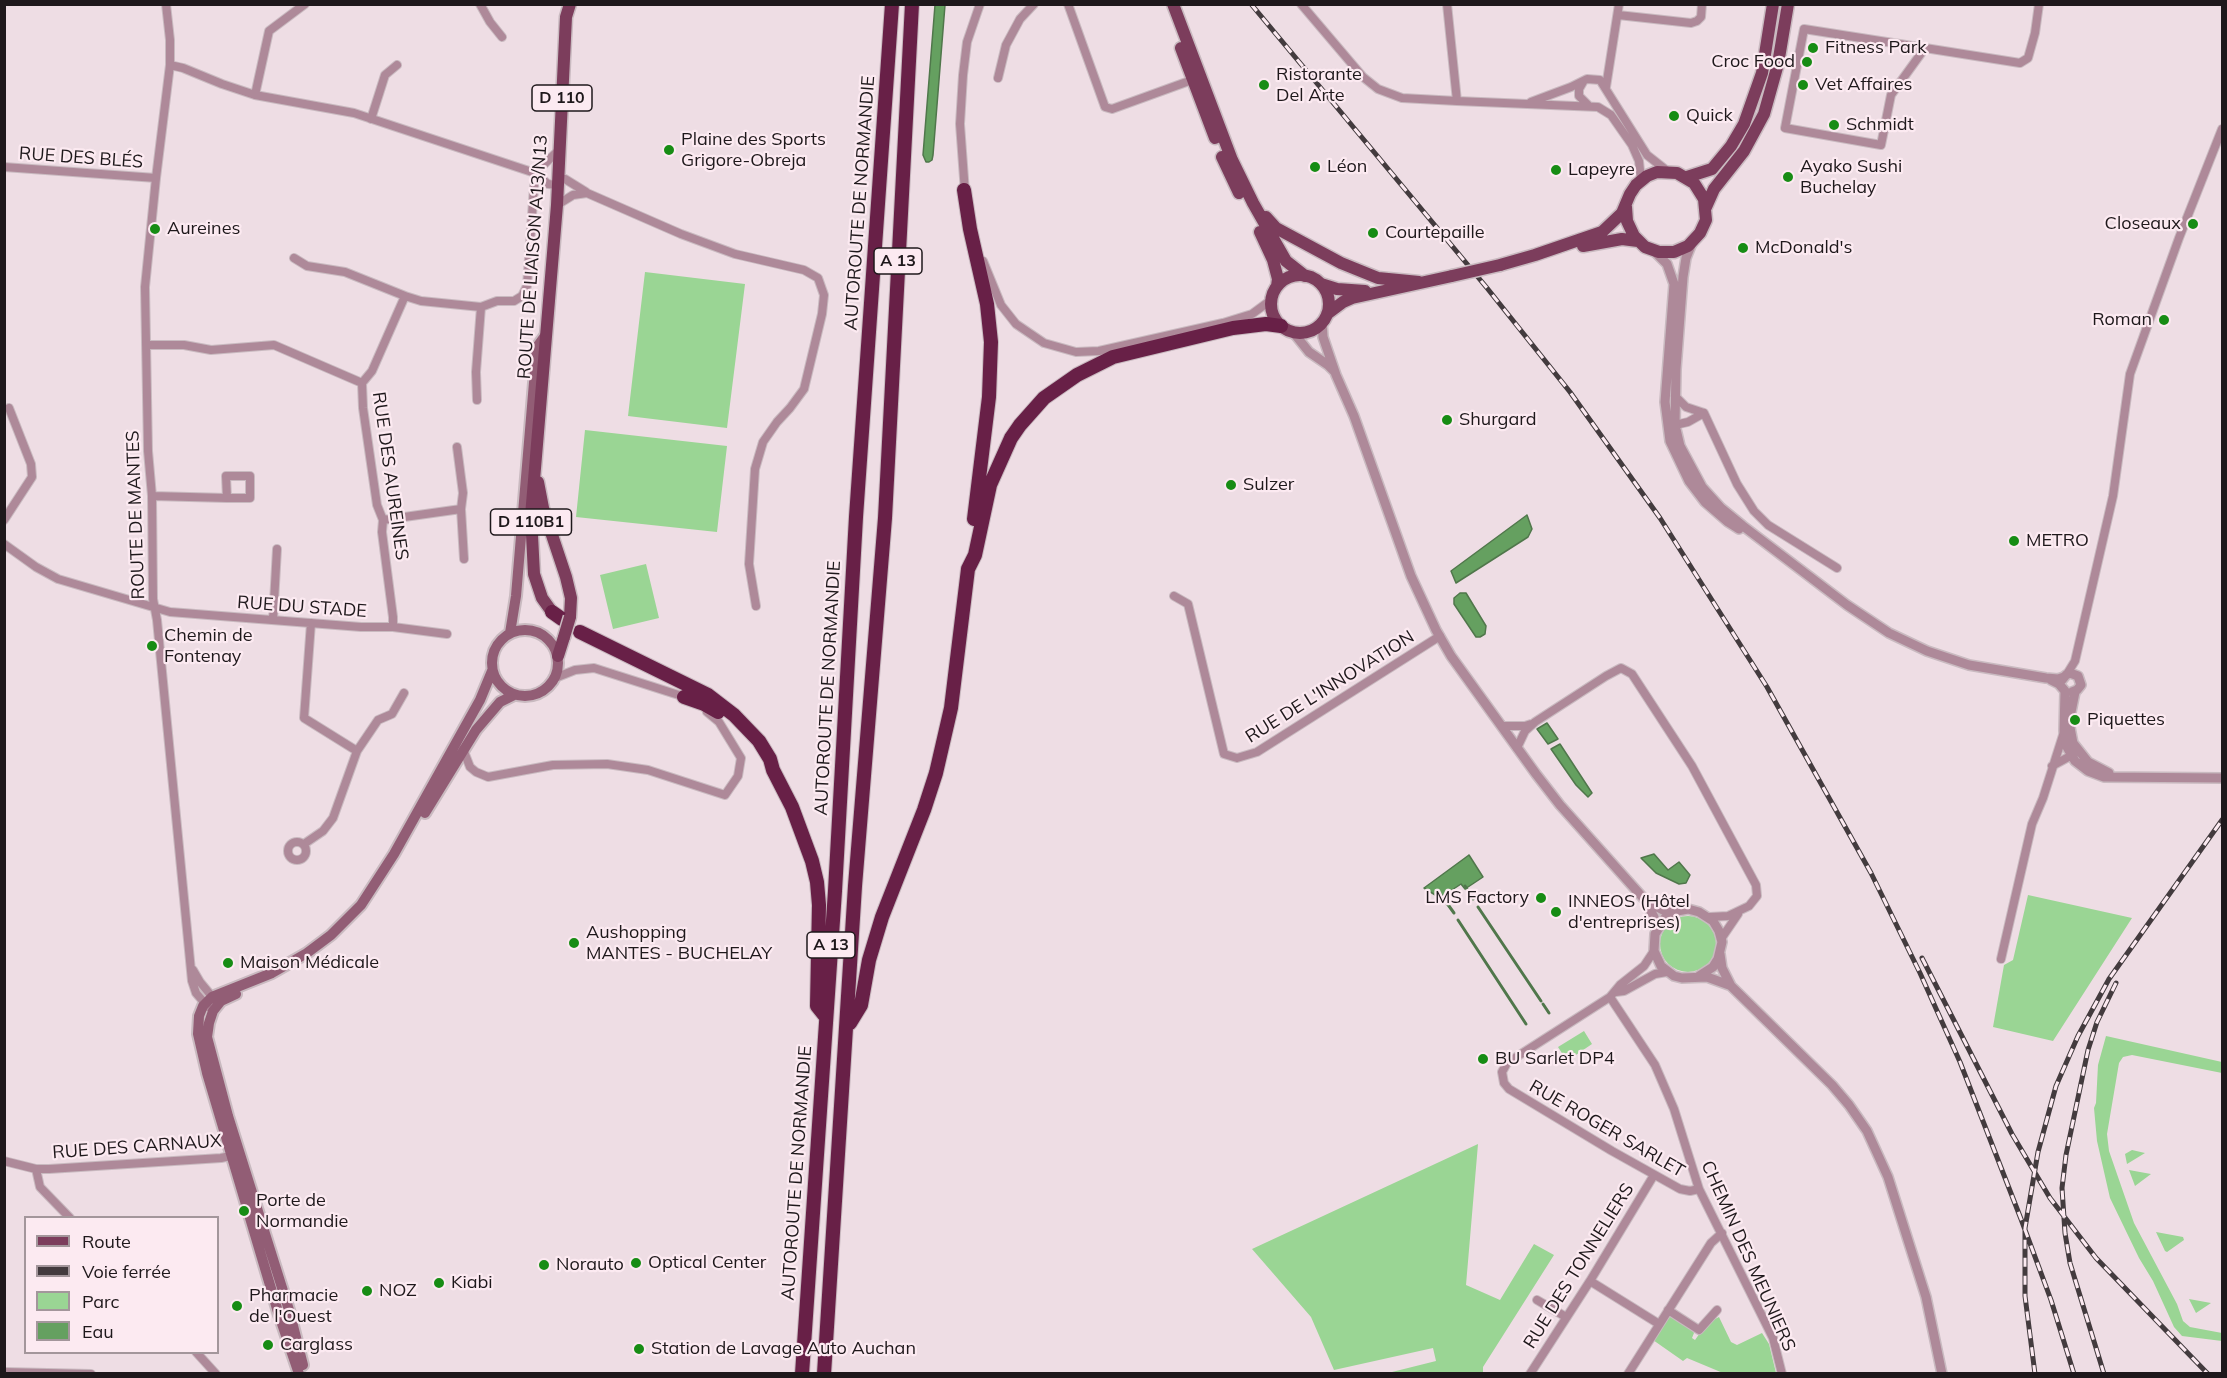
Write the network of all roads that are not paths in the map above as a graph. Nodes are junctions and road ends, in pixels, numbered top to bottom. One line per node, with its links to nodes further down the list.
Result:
1 (166, 4): 23 (street, ROUTE DE MANTES)
2 (305, 4): 30 (street)
3 (480, 4): 20 (street)
4 (892, 4): 136 (highway, AUTOROUTE DE NORMANDIE / A 13)
5 (912, 4): 137 (highway, A 13)
6 (981, 4): 44 (street)
7 (1034, 4): 26 (street)
8 (1068, 4): 27 (street)
9 (1165, 4): 27 (main road)
10 (1173, 4): 46 (main road)
11 (1301, 4): 31 (street)
12 (1448, 4): 31 (street)
13 (1619, 4): 19 (street)
14 (1702, 4): 19 (street)
15 (1773, 4): 40 (main road)
16 (1788, 4): 49 (main road)
17 (2039, 4): 21 (street)
18 (567, 9): 36 (main road, ROUTE DE LIAISON A13/N13 / D 110)
19 (1618, 15): 22 (street)
20 (502, 37)
21 (1925, 48): 21 (street)
22 (1610, 63): 25 (street); 29 (street)
23 (170, 65): 30 (street); 41 (street, ROUTE DE MANTES)
24 (397, 65): 34 (street)
25 (1593, 77): 28 (street); 29 (street)
26 (998, 78)
27 (1192, 80): 58 (main road)
28 (1584, 81): 32 (street); 33 (street)
29 (1607, 90): 33 (street); 38 (street)
30 (255, 95): 34 (street)
31 (1456, 101): 32 (street)
32 (1527, 104): 33 (street)
33 (1591, 106): 42 (street)
34 (371, 119): 39 (street)
35 (2223, 129): 100 (street)
36 (560, 149): 39 (street); 43 (main road, ROUTE DE LIAISON A13/N13 / D 110)
37 (4, 167): 41 (street, RUE DES BLÉS)
38 (1669, 171): 40 (main road); 42 (main road)
39 (535, 173): 43 (street); 62 (street)
40 (1687, 177): 49 (main road)
41 (156, 178): 66 (street, ROUTE DE MANTES)
42 (1641, 180): 48 (main road)
43 (558, 182): 45 (street); 47 (main road, ROUTE DE LIAISON A13/N13 / D 110)
44 (964, 190): 61 (street); 87 (highway)
45 (587, 193): 47 (street); 89 (street)
46 (1253, 203): 55 (main road); 56 (main road)
47 (557, 205): 65 (main road, ROUTE DE LIAISON A13/N13 / D 110)
48 (1626, 207): 50 (main road); 53 (main road)
49 (1706, 207): 51 (main road)
50 (1638, 241): 52 (main road); 53 (main road)
51 (1692, 243): 52 (main road); 69 (street)
52 (1653, 250): 73 (street)
53 (1535, 255): 56 (main road, bridge)
54 (294, 258): 60 (street)
55 (1305, 276): 57 (main road); 58 (main road)
56 (1419, 282): 59 (main road)
57 (1321, 284): 59 (main road); 63 (main road)
58 (1277, 286): 61 (main road)
59 (1384, 290): 63 (main road)
60 (405, 296): 62 (street); 68 (street, RUE DES AUREINES)
61 (1271, 300): 64 (main road)
62 (481, 307): 70 (street)
63 (1325, 318): 64 (main road); 67 (street)
64 (1287, 329): 67 (street); 87 (highway)
65 (545, 336): 76 (main road, ROUTE DE LIAISON A13/N13 / D 110); 96 (main road, D 110)
66 (146, 345): 68 (street); 77 (street, ROUTE DE MANTES)
67 (1336, 375): 98 (street)
68 (362, 383): 81 (street, RUE DES AUREINES)
69 (1675, 396): 72 (street); 74 (street)
70 (477, 400)
71 (9, 408): 80 (street)
72 (1704, 412): 74 (street); 86 (street)
73 (1667, 417): 74 (street); 83 (street)
74 (1675, 425): 83 (street)
75 (457, 447): 79 (street)
76 (536, 463): 91 (main road, D 110); 91 (main road, D 110B1)
77 (152, 496): 78 (street); 90 (street, ROUTE DE MANTES)
78 (226, 498)
79 (461, 509): 81 (street); 85 (street)
80 (4, 519)
81 (383, 520): 94 (street, RUE DES AUREINES)
82 (4, 544): 90 (street)
83 (1766, 544): 104 (street)
84 (277, 549): 92 (street)
85 (464, 558)
86 (1837, 568)
87 (969, 569): 137 (highway)
88 (1174, 596): 98 (street, RUE DE L'INNOVATION)
89 (756, 606)
90 (155, 608): 92 (street, RUE DU STADE); 135 (street, ROUTE DE MANTES)
91 (561, 616): 99 (main road, D 110, bridge)
92 (273, 620): 93 (street, RUE DU STADE)
93 (311, 623): 94 (street, RUE DU STADE); 116 (street)
94 (393, 627): 97 (street, RUE DU STADE)
95 (580, 632): 119 (highway)
96 (510, 633): 99 (main road); 101 (main road)
97 (447, 634)
98 (1440, 636): 112 (street)
99 (558, 656): 103 (main road)
100 (2075, 661): 102 (street); 105 (street)
101 (492, 671): 109 (main road); 135 (main road)
102 (2066, 675): 104 (street); 105 (street); 106 (street)
103 (555, 678): 109 (main road); 110 (street)
104 (2046, 678): 106 (street)
105 (2080, 678): 107 (street)
106 (2064, 689): 107 (street); 113 (street)
107 (2075, 692): 117 (street)
108 (404, 693): 116 (street)
109 (514, 695): 115 (main road)
110 (684, 696): 115 (street); 119 (highway)
111 (1535, 722): 112 (street); 114 (street); 124 (street)
112 (1502, 726): 114 (street)
113 (2064, 732): 117 (street); 118 (street)
114 (1517, 748): 122 (street)
115 (463, 749): 135 (main road)
116 (357, 751): 121 (street)
117 (2075, 753): 118 (street); 120 (street)
118 (2052, 766): 130 (street)
119 (773, 770): 136 (highway)
120 (2223, 778)
121 (304, 844)
122 (1646, 900): 123 (street); 126 (street)
123 (1677, 911): 125 (street); 126 (street)
124 (1741, 911): 125 (street); 127 (street)
125 (1709, 917): 127 (street)
126 (1657, 928): 128 (street)
127 (1721, 939): 129 (street)
128 (1654, 951): 131 (street); 134 (street)
129 (1720, 954): 132 (street); 133 (street)
130 (2001, 958)
131 (1667, 972): 132 (street); 134 (street)
132 (1699, 976): 133 (street)
133 (1731, 986): 162 (street)
134 (1613, 994): 141 (street, RUE ROGER SARLET); 142 (street, CHEMIN DES MEUNIERS)
135 (212, 1004): 138 (main road)
136 (825, 1016): 157 (highway, AUTOROUTE DE NORMANDIE / A 13)
137 (848, 1028): 158 (highway, A 13)
138 (236, 1155): 140 (street, RUE DES CARNAUX); 155 (main road); 156 (main road)
139 (4, 1161): 140 (street, RUE DES CARNAUX)
140 (36, 1169): 143 (street)
141 (1654, 1175): 142 (street, RUE ROGER SARLET); 145 (street, RUE DES TONNELIERS)
142 (1699, 1189): 144 (street, CHEMIN DES MEUNIERS)
143 (68, 1216)
144 (1722, 1233): 147 (street); 161 (street, CHEMIN DES MEUNIERS)
145 (1590, 1281): 149 (street, RUE DES TONNELIERS); 150 (street)
146 (1537, 1300): 149 (street)
147 (1668, 1310): 148 (street); 150 (street)
148 (1717, 1310)
149 (1566, 1317): 159 (street, RUE DES TONNELIERS)
150 (1659, 1324): 160 (street)
151 (197, 1354): 154 (street)
152 (4, 1372): 153 (street)
153 (91, 1374)
154 (216, 1374)
155 (299, 1374)
156 (304, 1374)
157 (802, 1374)
158 (824, 1374)
159 (1530, 1374)
160 (1628, 1374)
161 (1782, 1374)
162 (1942, 1374)

